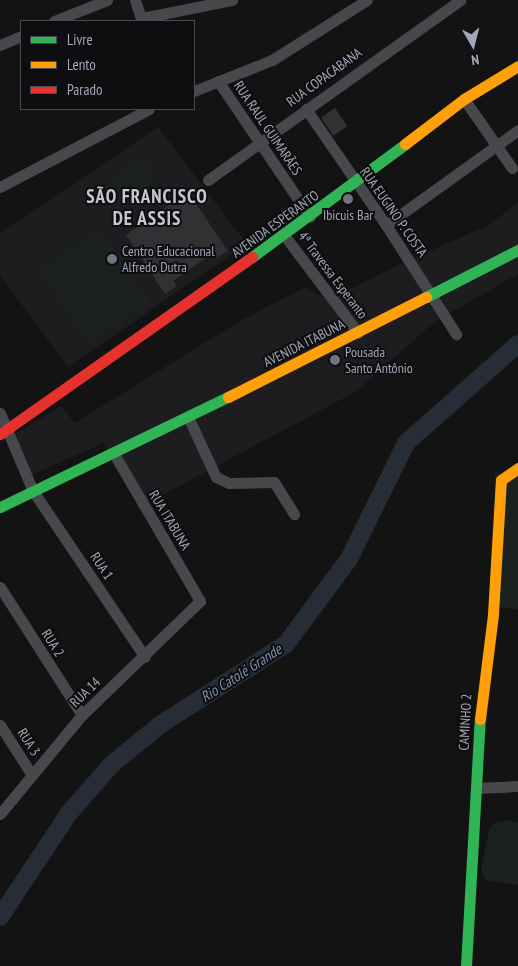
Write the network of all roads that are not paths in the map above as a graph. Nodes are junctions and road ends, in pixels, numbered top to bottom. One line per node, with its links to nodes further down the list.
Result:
1 (107, 0): 6 (street)
2 (136, 0): 7 (street)
3 (232, 0): 7 (street)
4 (367, 0): 11 (street)
5 (460, 0): 14 (street, RUA COPACABANA)
6 (57, 20)
7 (142, 20)
8 (20, 36): 9 (street)
9 (0, 45)
10 (518, 66): 13 (street, AVENIDA ESPERANTO)
11 (218, 82): 12 (street); 17 (street, RUA RAUL GUIMARÃES)
12 (195, 90)
13 (464, 99): 18 (street); 21 (street, AVENIDA ESPERANTO)
14 (306, 109): 17 (street, RUA COPACABANA); 21 (street, RUA EUGINO P. COSTA)
15 (147, 110): 22 (street)
16 (518, 130): 18 (street)
17 (261, 142): 20 (street, RUA COPACABANA); 23 (street, RUA RAUL GUIMARÃES)
18 (497, 145): 19 (street); 24 (street)
19 (512, 168)
20 (208, 180)
21 (356, 184): 23 (street, AVENIDA ESPERANTO); 24 (street, RUA EUGINO P. COSTA)
22 (0, 187)
23 (310, 217): 25 (street, AVENIDA ESPERANTO)
24 (386, 225): 27 (street, RUA EUGINO P. COSTA)
25 (284, 235): 28 (street, 4ª Travessa Esperanto); 32 (street, AVENIDA ESPERANTO)
26 (518, 250): 27 (street, AVENIDA ITABUNA)
27 (432, 294): 28 (street, AVENIDA ITABUNA); 29 (street, RUA EUGINO P. COSTA)
28 (358, 333): 31 (street, AVENIDA ITABUNA)
29 (456, 334)
30 (0, 413): 32 (street, RUA 1)
31 (188, 417): 33 (street, AVENIDA ITABUNA); 37 (street)
32 (4, 432): 35 (street, RUA 1)
33 (114, 454): 35 (street, AVENIDA ITABUNA); 39 (street, RUA ITABUNA)
34 (518, 468): 45 (street, CAMINHO 2)
35 (34, 491): 36 (street, AVENIDA ITABUNA); 40 (street, RUA 1)
36 (0, 507)
37 (294, 514)
38 (0, 587): 41 (street, RUA 2)
39 (200, 601): 40 (street, RUA 14)
40 (145, 657): 41 (street, RUA 14)
41 (82, 716): 43 (street, RUA 14)
42 (0, 725): 43 (street, RUA 3)
43 (32, 775): 46 (street, RUA 14)
44 (518, 786): 45 (street)
45 (476, 788): 47 (street, CAMINHO 2)
46 (0, 814)
47 (466, 966)

